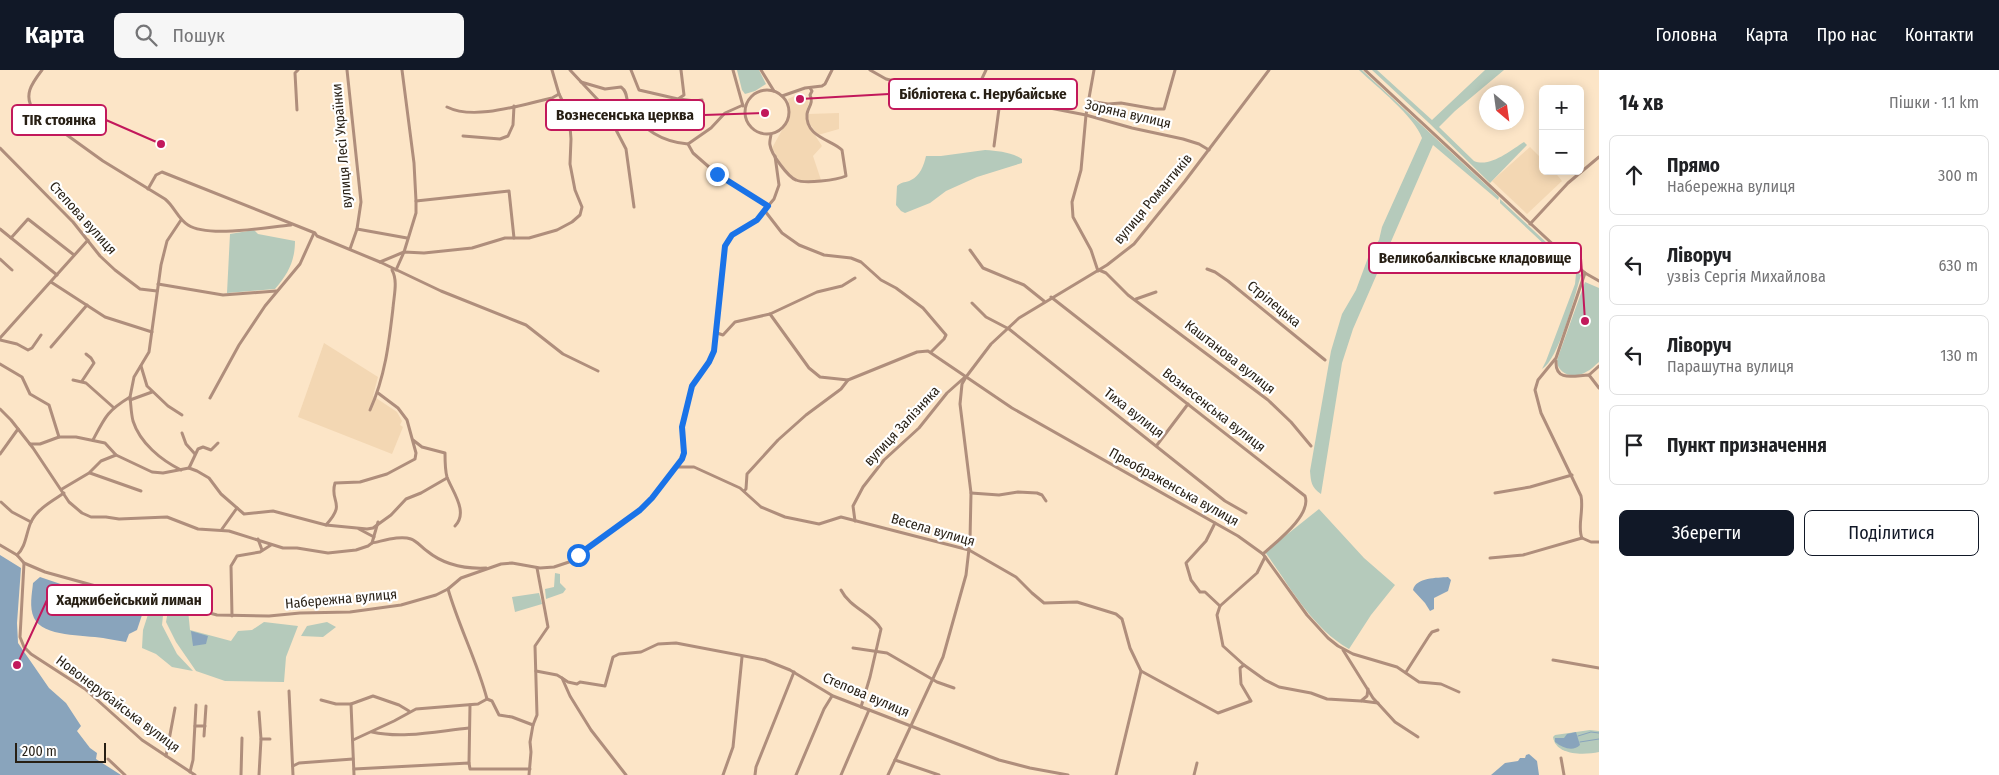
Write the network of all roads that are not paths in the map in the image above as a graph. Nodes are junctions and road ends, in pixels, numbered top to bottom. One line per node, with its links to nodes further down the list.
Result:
1 (42, 70): 44 (street)
2 (298, 70): 33 (street)
3 (347, 70): 53 (street, вулиця Лесі Українки)
4 (402, 70): 45 (street)
5 (552, 70): 22 (street)
6 (570, 70): 18 (street)
7 (631, 70): 26 (street)
8 (681, 70): 26 (street)
9 (733, 70): 31 (street)
10 (761, 70): 21 (street)
11 (832, 70): 19 (street)
12 (870, 70): 25 (street, Зоряна вулиця)
13 (986, 70): 25 (street)
14 (1094, 70): 29 (street)
15 (1175, 70): 29 (street)
16 (1269, 70): 41 (street, вулиця Романтиків)
17 (1365, 70): 51 (street)
18 (582, 82): 38 (street); 46 (street)
19 (810, 88): 20 (street); 23 (street)
20 (803, 90): 23 (street); 24 (street)
21 (774, 92): 24 (street); 34 (street)
22 (559, 94): 30 (street); 57 (street)
23 (810, 95): 42 (street)
24 (782, 96): 36 (street)
25 (976, 98): 28 (street, Зоряна вулиця)
26 (678, 99): 27 (street)
27 (702, 100)
28 (1000, 100): 35 (street, Зоряна вулиця); 39 (street)
29 (1089, 101): 35 (street)
30 (514, 106): 32 (street); 37 (street)
31 (743, 106): 34 (street); 38 (street)
32 (447, 107)
33 (297, 110)
34 (745, 114): 36 (street)
35 (1086, 115): 41 (street, Зоряна вулиця); 68 (street)
36 (771, 134): 42 (street)
37 (463, 136)
38 (688, 144): 47 (street)
39 (994, 146)
40 (0, 148): 58 (street, Степова вулиця)
41 (1209, 150): 68 (street, вулиця Романтиків)
42 (775, 156): 47 (street)
43 (1599, 157): 51 (street)
44 (148, 189): 49 (street); 50 (street)
45 (416, 201): 56 (street); 57 (street)
46 (634, 206)
47 (768, 206): 48 (street)
48 (765, 211): 86 (street); 90 (street)
49 (181, 220): 50 (street); 74 (street)
50 (293, 224): 54 (street)
51 (1530, 224): 69 (street)
52 (0, 229): 55 (street)
53 (357, 229): 56 (street); 59 (street, вулиця Лесі Українки)
54 (315, 233): 59 (street); 76 (street)
55 (12, 238): 62 (street); 70 (street)
56 (407, 238): 61 (street)
57 (514, 238): 61 (street)
58 (88, 240): 62 (street); 75 (street, Степова вулиця)
59 (350, 249): 64 (street)
60 (970, 250): 80 (street)
61 (404, 252): 64 (street); 65 (street)
62 (74, 255): 70 (street)
63 (0, 259): 67 (street)
64 (380, 262): 65 (street)
65 (394, 269): 97 (street); 105 (street)
66 (1207, 269): 93 (street, Стрілецька)
67 (12, 270)
68 (1098, 270): 78 (street, вулиця Романтиків); 79 (street, Каштанова вулиця)
69 (1585, 273): 72 (street); 92 (street)
70 (57, 275): 73 (street)
71 (855, 278): 83 (street)
72 (1599, 281)
73 (52, 282): 82 (street); 88 (street)
74 (158, 284): 75 (street); 76 (street)
75 (157, 291): 85 (street)
76 (277, 291): 107 (street)
77 (1156, 292): 79 (street)
78 (1051, 297): 80 (street, вулиця Романтиків); 108 (street, Вознесенська вулиця)
79 (1133, 298): 121 (street, Каштанова вулиця)
80 (1044, 301): 84 (street, вулиця Романтиків)
81 (972, 303): 84 (street, Тиха вулиця)
82 (87, 306): 85 (street); 89 (street)
83 (770, 314): 86 (street); 101 (street)
84 (1009, 329): 99 (street, вулиця Романтиків); 120 (street, Тиха вулиця)
85 (152, 332): 95 (street)
86 (717, 333): 125 (street)
87 (41, 336): 88 (street)
88 (0, 339)
89 (51, 347)
90 (931, 352): 99 (street, Преображенська вулиця); 101 (street)
91 (86, 354): 102 (street)
92 (1556, 358): 98 (street); 131 (street)
93 (1325, 360)
94 (0, 364): 115 (street)
95 (141, 365): 104 (street); 106 (street)
96 (1599, 366): 98 (street)
97 (598, 371)
98 (1589, 374): 103 (street)
99 (966, 377): 137 (street); 142 (street, вулиця Залізняка); 145 (street, Преображенська вулиця)
100 (73, 380): 102 (street)
101 (848, 380): 135 (street)
102 (82, 381): 109 (street)
103 (1599, 388)
104 (152, 392): 106 (street); 112 (street)
105 (378, 393): 111 (street); 116 (street)
106 (130, 398): 109 (street); 129 (street)
107 (210, 398)
108 (1188, 404): 120 (street); 161 (street, Вознесенська вулиця)
109 (113, 407): 117 (street)
110 (0, 410): 113 (street)
111 (370, 410)
112 (182, 415)
113 (18, 429): 119 (street); 122 (street)
114 (182, 433): 123 (street)
115 (59, 437): 117 (street); 119 (street)
116 (412, 439): 132 (street); 146 (street)
117 (93, 440): 124 (street)
118 (218, 443): 123 (street)
119 (30, 444): 133 (street)
120 (1156, 445): 141 (street, Тиха вулиця)
121 (1311, 446)
122 (0, 454)
123 (195, 454): 127 (street)
124 (116, 455): 129 (street); 130 (street)
125 (682, 459): 126 (street); 128 (street, Набережна вулиця)
126 (685, 466): 128 (street, Весела вулиця); 135 (street, Весела вулиця)
127 (189, 468): 129 (street); 140 (street)
128 (675, 468): 166 (street, Набережна вулиця)
129 (181, 470)
130 (90, 473): 133 (street); 134 (street)
131 (1572, 474): 136 (street); 151 (street)
132 (447, 478): 144 (street); 147 (street)
133 (63, 491): 143 (street); 149 (street)
134 (141, 491)
135 (744, 491): 142 (street, Весела вулиця)
136 (1495, 493)
137 (971, 494): 138 (street); 160 (street)
138 (1046, 500)
139 (1, 502): 143 (street)
140 (237, 508): 146 (street); 149 (street)
141 (1246, 514)
142 (855, 521): 160 (street, Весела вулиця)
143 (31, 522): 162 (street)
144 (378, 522): 148 (street); 150 (street)
145 (1215, 523): 161 (street, Преображенська вулиця); 169 (street)
146 (326, 525): 148 (street)
147 (455, 526)
148 (356, 528): 150 (street)
149 (222, 530): 152 (street)
150 (374, 537): 155 (street)
151 (1582, 538): 154 (street); 163 (street)
152 (258, 539): 157 (street); 159 (street)
153 (1599, 541): 154 (street)
154 (1591, 542): 158 (street)
155 (372, 543): 157 (street); 165 (street)
156 (0, 545): 162 (street)
157 (271, 545): 159 (street)
158 (1599, 547)
159 (262, 550): 170 (street)
160 (969, 550): 180 (street, Весела вулиця); 184 (street)
161 (1264, 555): 169 (street); 173 (street, Преображенська вулиця)
162 (17, 556): 164 (street)
163 (1490, 558)
164 (24, 563): 170 (street, Набережна вулиця); 215 (street, Новонерубайська вулиця)
165 (489, 568): 166 (street, Набережна вулиця); 167 (street, Набережна вулиця)
166 (537, 568): 179 (street)
167 (448, 589): 170 (street, Набережна вулиця); 190 (street)
168 (841, 590): 174 (street)
169 (1220, 606): 177 (street)
170 (232, 616)
171 (1438, 630): 182 (street)
172 (853, 648): 174 (street)
173 (1342, 648): 182 (street, Преображенська вулиця); 186 (street, Преображенська вулиця)
174 (877, 651): 184 (street); 198 (street)
175 (742, 657): 181 (street, Степова вулиця); 183 (street, Степова вулиця); 235 (street)
176 (1553, 660): 178 (street)
177 (1244, 665): 180 (street); 192 (street)
178 (1599, 668)
179 (536, 671): 183 (street); 203 (street)
180 (1141, 671): 242 (street)
181 (794, 672): 189 (street, Степова вулиця); 236 (street)
182 (1406, 672): 188 (street, Преображенська вулиця)
183 (562, 678): 234 (street)
184 (934, 679): 185 (street); 206 (street)
185 (954, 688)
186 (1368, 689): 192 (street); 193 (street, Преображенська вулиця)
187 (289, 691): 222 (street)
188 (1460, 692)
189 (832, 696): 198 (street, Степова вулиця); 237 (street)
190 (487, 699): 196 (street); 203 (street)
191 (321, 700): 194 (street)
192 (1361, 701): 193 (street)
193 (1379, 703): 210 (street, Преображенська вулиця)
194 (351, 704): 201 (street); 214 (street)
195 (196, 705): 204 (street)
196 (470, 705): 201 (street); 207 (street)
197 (206, 706): 205 (street)
198 (861, 707): 200 (street, Степова вулиця)
199 (175, 708): 215 (street)
200 (869, 710): 206 (street, Степова вулиця); 238 (street)
201 (409, 711): 208 (street)
202 (259, 712): 212 (street)
203 (533, 725): 224 (street)
204 (195, 726): 205 (street); 225 (street)
205 (205, 726): 209 (street)
206 (911, 726): 219 (street); 241 (street, Степова вулиця)
207 (470, 728): 208 (street); 220 (street)
208 (372, 732): 214 (street)
209 (204, 736)
210 (1418, 737)
211 (242, 738): 229 (street)
212 (261, 739): 213 (street); 230 (street)
213 (270, 739)
214 (353, 740): 218 (street)
215 (166, 756): 225 (street, Новонерубайська вулиця)
216 (1561, 758): 244 (street)
217 (108, 759): 227 (street)
218 (354, 759): 222 (street); 223 (street)
219 (895, 760): 226 (street); 239 (street)
220 (469, 763): 223 (street); 224 (street)
221 (1197, 763): 243 (street)
222 (293, 766): 231 (street)
223 (354, 769): 232 (street)
224 (530, 769): 233 (street)
225 (190, 772): 228 (street, Новонерубайська вулиця)
226 (930, 774): 240 (street)
227 (125, 775)
228 (196, 775)
229 (241, 775)
230 (259, 775)
231 (293, 775)
232 (354, 775)
233 (529, 775)
234 (626, 775)
235 (723, 775)
236 (755, 775)
237 (796, 775)
238 (841, 775)
239 (888, 775)
240 (939, 775)
241 (1068, 775)
242 (1116, 775)
243 (1194, 775)
244 (1564, 775)

